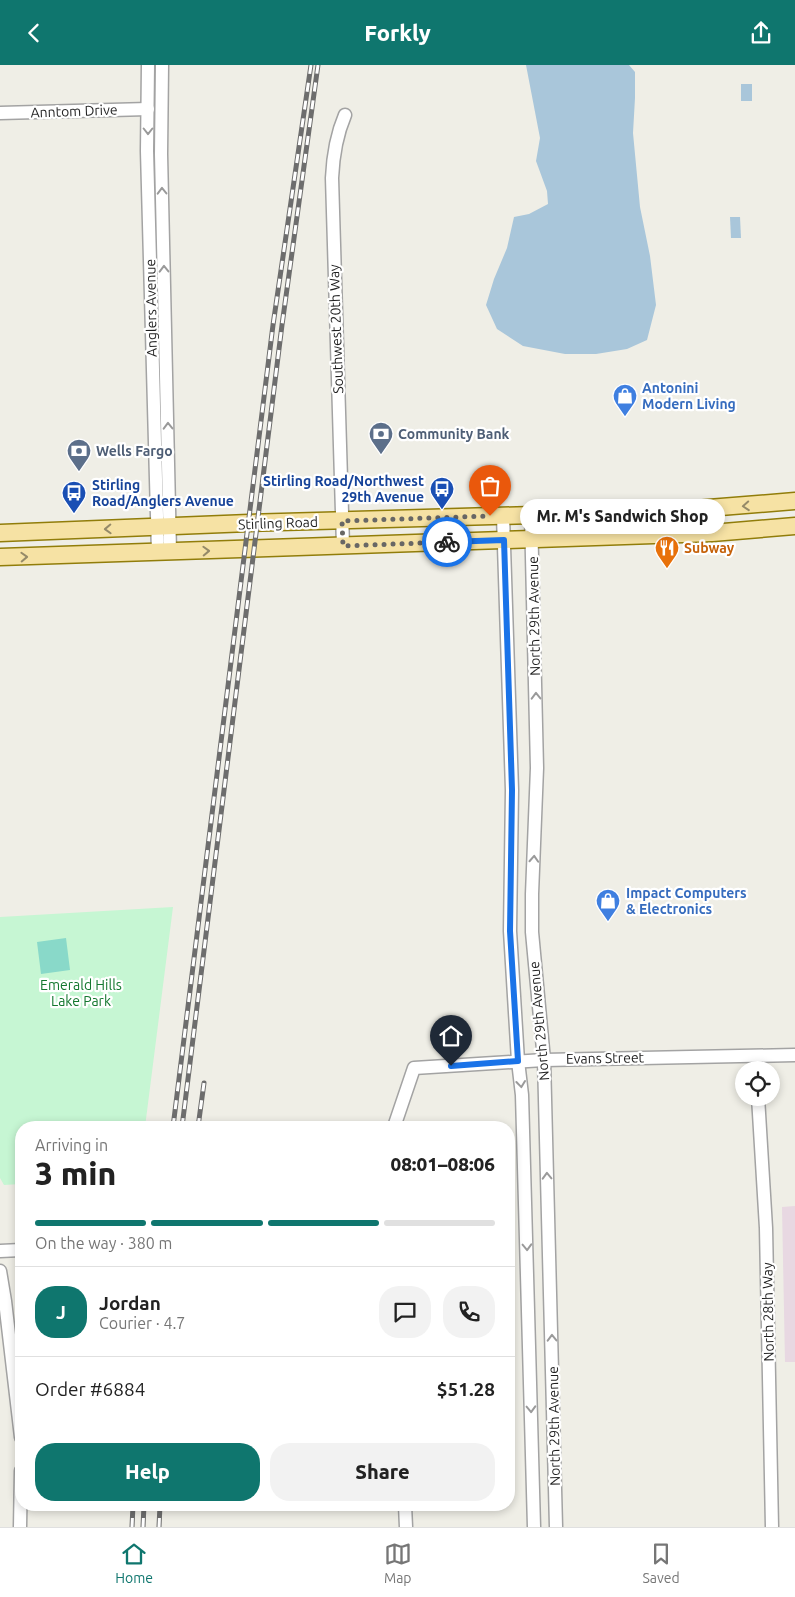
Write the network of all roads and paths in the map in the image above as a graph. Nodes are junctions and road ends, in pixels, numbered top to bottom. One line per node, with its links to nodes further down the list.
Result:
1 (148, 65): 3 (street, Anglers Avenue)
2 (162, 65): 7 (street, Anglers Avenue, one-way to 2)
3 (148, 109): 4 (street, Anntom Drive); 6 (street, Anglers Avenue, one-way to 6)
4 (0, 113)
5 (345, 115): 11 (street, Southwest 20th Way)
6 (149, 211): 7 (street); 13 (street, Anglers Avenue)
7 (163, 229): 13 (street, Anglers Avenue, one-way to 7)
8 (795, 501): 9 (main road, Stirling Road, one-way to 9)
9 (530, 515): 10 (main road, Stirling Road); 15 (street, North 29th Avenue)
10 (504, 516): 11 (main road, Stirling Road); 16 (street, North 29th Avenue)
11 (342, 521): 13 (main road, Stirling Road); 17 (street, Southwest 20th Way)
12 (795, 526): 15 (main road, Stirling Road)
13 (164, 527): 14 (main road, Stirling Road, one-way to 14); 18 (street, Anglers Avenue)
14 (0, 533)
15 (532, 539): 16 (main road, Stirling Road); 22 (street, North 29th Avenue, one-way to 15)
16 (504, 540): 17 (main road, Stirling Road); 23 (street, North 29th Avenue)
17 (343, 546): 18 (main road, Stirling Road, one-way to 17)
18 (164, 552): 19 (main road, Stirling Road, one-way to 18)
19 (0, 557)
20 (795, 1055): 21 (street, Evans Street)
21 (754, 1056): 22 (street, Evans Street); 24 (street)
22 (544, 1060): 23 (street, Evans Street); 37 (street, North 29th Avenue, one-way to 22)
23 (518, 1061): 26 (street, Evans Street); 36 (street, North 29th Avenue, one-way to 36)
24 (755, 1061)
25 (759, 1106): 38 (street, North 28th Way)
26 (395, 1121)
27 (15, 1250): 28 (street)
28 (0, 1251)
29 (0, 1271): 30 (street)
30 (6, 1352): 31 (street)
31 (15, 1378)
32 (20, 1511): 34 (street)
33 (405, 1511): 35 (street)
34 (20, 1527)
35 (406, 1527)
36 (534, 1527)
37 (556, 1527)
38 (772, 1527)

